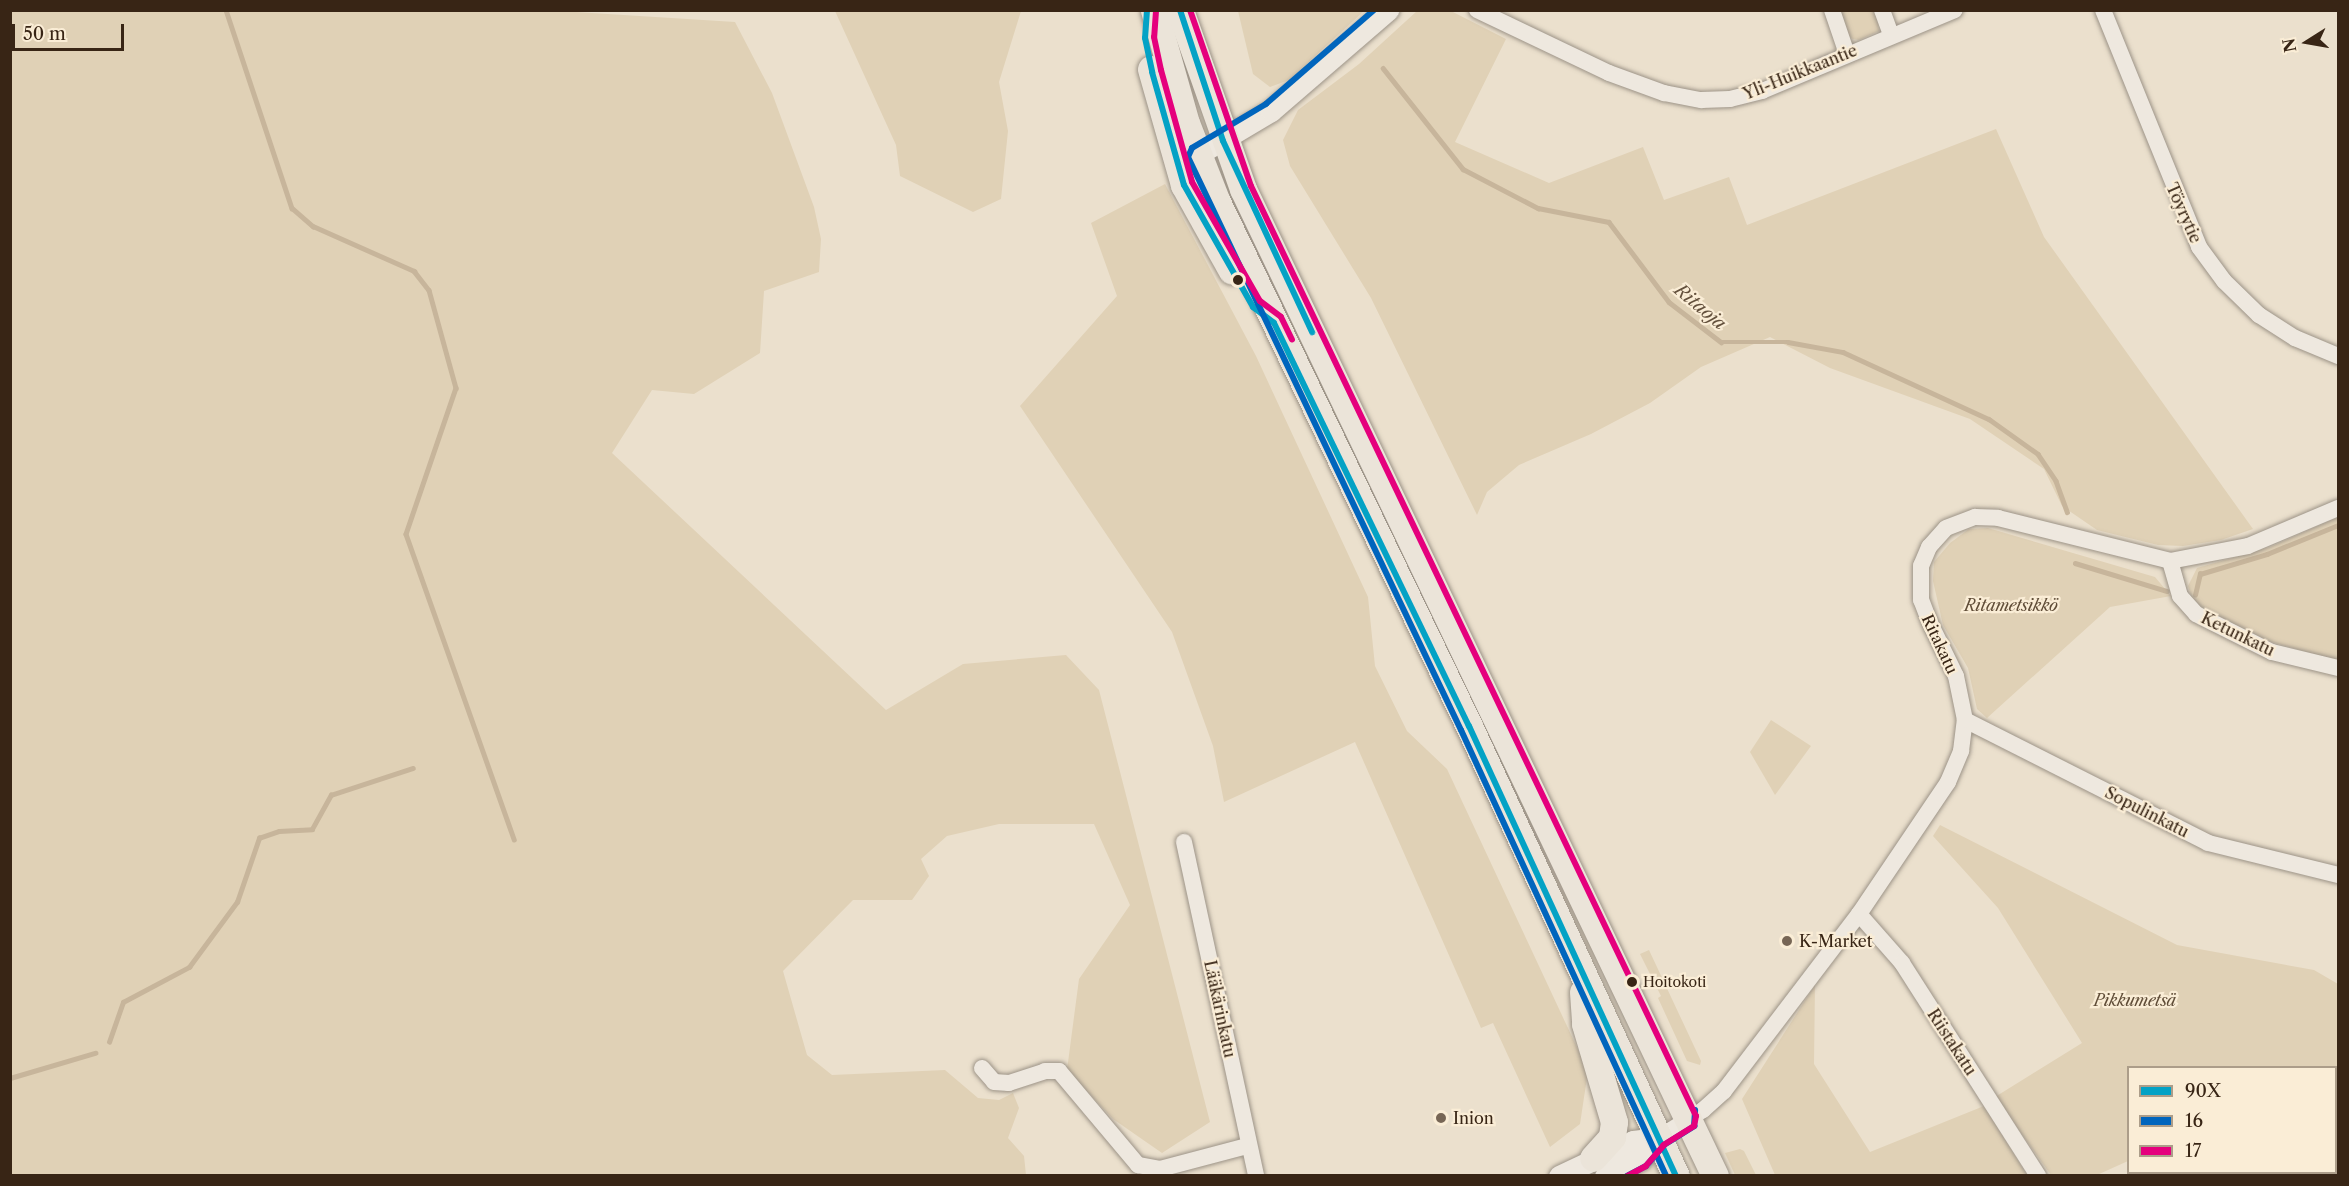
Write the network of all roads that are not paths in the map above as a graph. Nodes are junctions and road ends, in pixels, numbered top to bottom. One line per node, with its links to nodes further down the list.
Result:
1 (1147, 10): 14 (highway)
2 (1154, 10): 13 (highway)
3 (1180, 10): 12 (highway)
4 (1388, 10): 12 (street)
5 (1477, 10): 11 (street, Yli-Huikkaantie)
6 (1832, 10): 11 (street)
7 (1882, 10): 10 (street)
8 (1955, 10): 10 (street, Yli-Huikkaantie)
9 (2103, 10): 15 (street, Töyrytie)
10 (1891, 35): 11 (street, Yli-Huikkaantie)
11 (1847, 54)
12 (1223, 141): 13 (street); 25 (highway)
13 (1197, 154): 14 (highway)
14 (1274, 322): 23 (highway)
15 (2338, 356)
16 (2338, 508): 17 (street, Ritakatu)
17 (2170, 561): 18 (street, Ketunkatu); 19 (street, Ritakatu)
18 (2338, 668)
19 (1965, 720): 21 (street, Sopulinkatu); 22 (street, Ritakatu)
20 (1184, 842): 27 (street, Lääkärinkatu)
21 (2338, 875)
22 (1859, 914): 25 (street, Ritakatu); 33 (street, Riistakatu)
23 (1581, 973): 26 (highway); 28 (highway)
24 (982, 1068): 27 (street)
25 (1688, 1119): 26 (street, Ritakatu); 32 (highway)
26 (1658, 1138): 28 (street); 31 (highway)
27 (1247, 1146): 29 (street, Lääkärinkatu)
28 (1599, 1167): 30 (street)
29 (1256, 1176)
30 (1559, 1176)
31 (1676, 1176)
32 (1715, 1176)
33 (2038, 1176)

